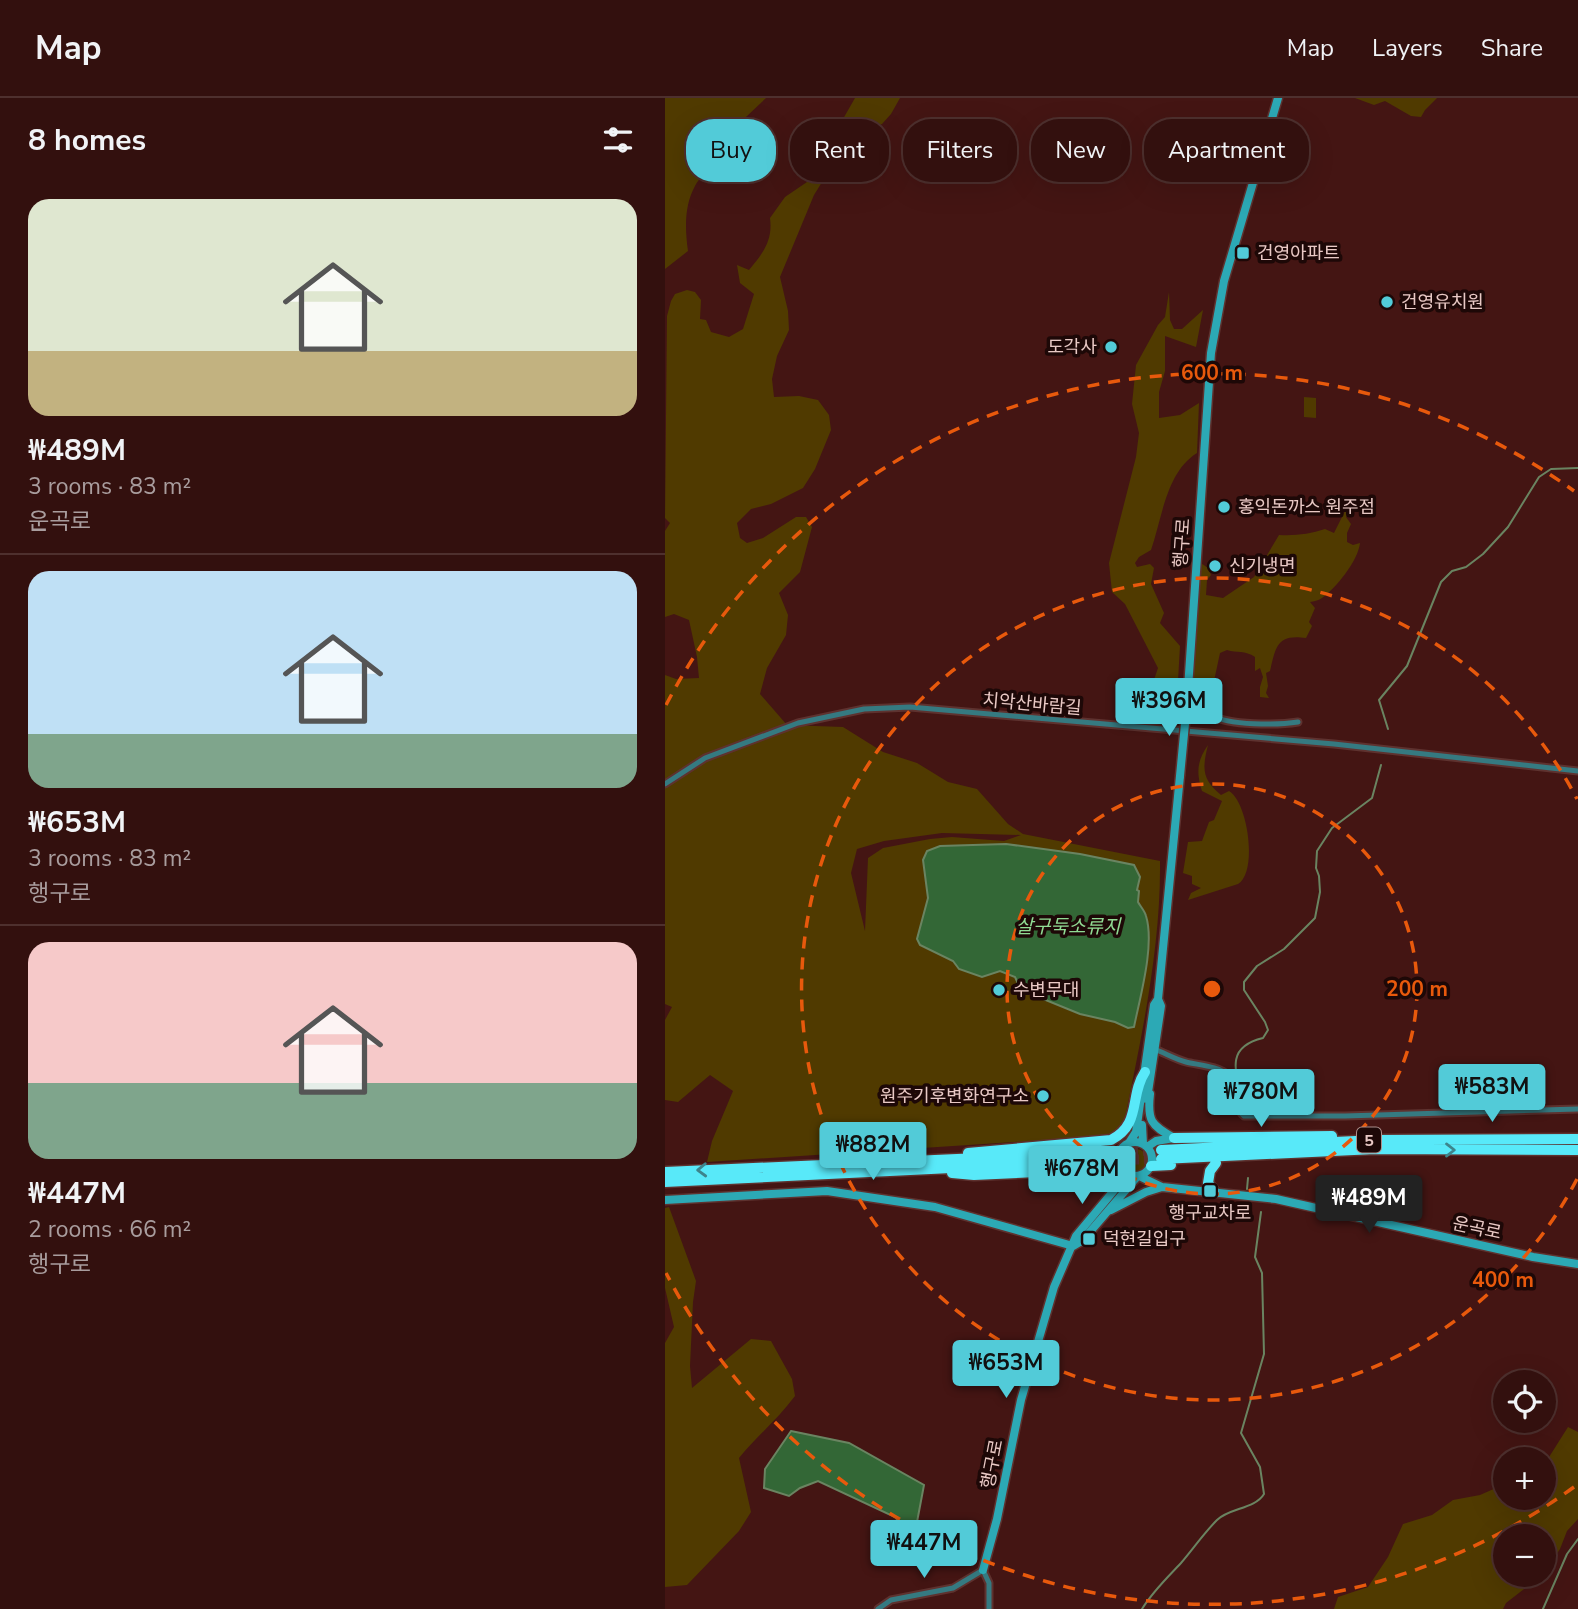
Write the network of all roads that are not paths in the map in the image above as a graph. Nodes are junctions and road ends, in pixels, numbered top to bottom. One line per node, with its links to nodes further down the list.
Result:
1 (1278, 98): 2 (street, 행구로)
2 (1188, 679): 3 (street); 6 (street, 행구로, bridge)
3 (1298, 722)
4 (1578, 771): 5 (street, 치악산바람길)
5 (665, 784)
6 (1158, 999): 7 (street, 행구로); 8 (street, 행구로)
7 (1154, 1049): 8 (street, 행구로); 9 (street)
8 (1148, 1072): 10 (street); 12 (highway); 13 (street, 행구로); 14 (street, 행구로)
9 (1578, 1109)
10 (1174, 1138): 14 (street); 15 (highway)
11 (1578, 1139): 15 (highway, 5)
12 (1111, 1140): 13 (highway); 20 (highway)
13 (1127, 1144): 14 (street); 18 (street)
14 (1145, 1145): 21 (street)
15 (1376, 1145): 16 (highway, 5, one-way to 16); 17 (highway, 5); 19 (highway)
16 (1578, 1150)
17 (1161, 1155)
18 (1118, 1163): 20 (highway); 22 (street); 24 (street); 27 (street)
19 (1216, 1163): 21 (highway); 28 (highway)
20 (920, 1166): 22 (highway); 23 (highway, one-way to 23); 25 (highway)
21 (1149, 1168): 24 (street); 26 (street)
22 (1101, 1169): 27 (street)
23 (665, 1172)
24 (1138, 1176): 26 (street); 30 (street)
25 (665, 1182)
26 (1162, 1187): 28 (street, 운곡로); 30 (street)
27 (1113, 1190): 31 (street)
28 (1214, 1191): 32 (street, 운곡로)
29 (665, 1200): 31 (street)
30 (1106, 1213): 31 (street)
31 (1073, 1247): 33 (street, 행구로)
32 (1578, 1264)
33 (983, 1570): 34 (street); 35 (street, 행구로)
34 (878, 1609)
35 (989, 1609)

